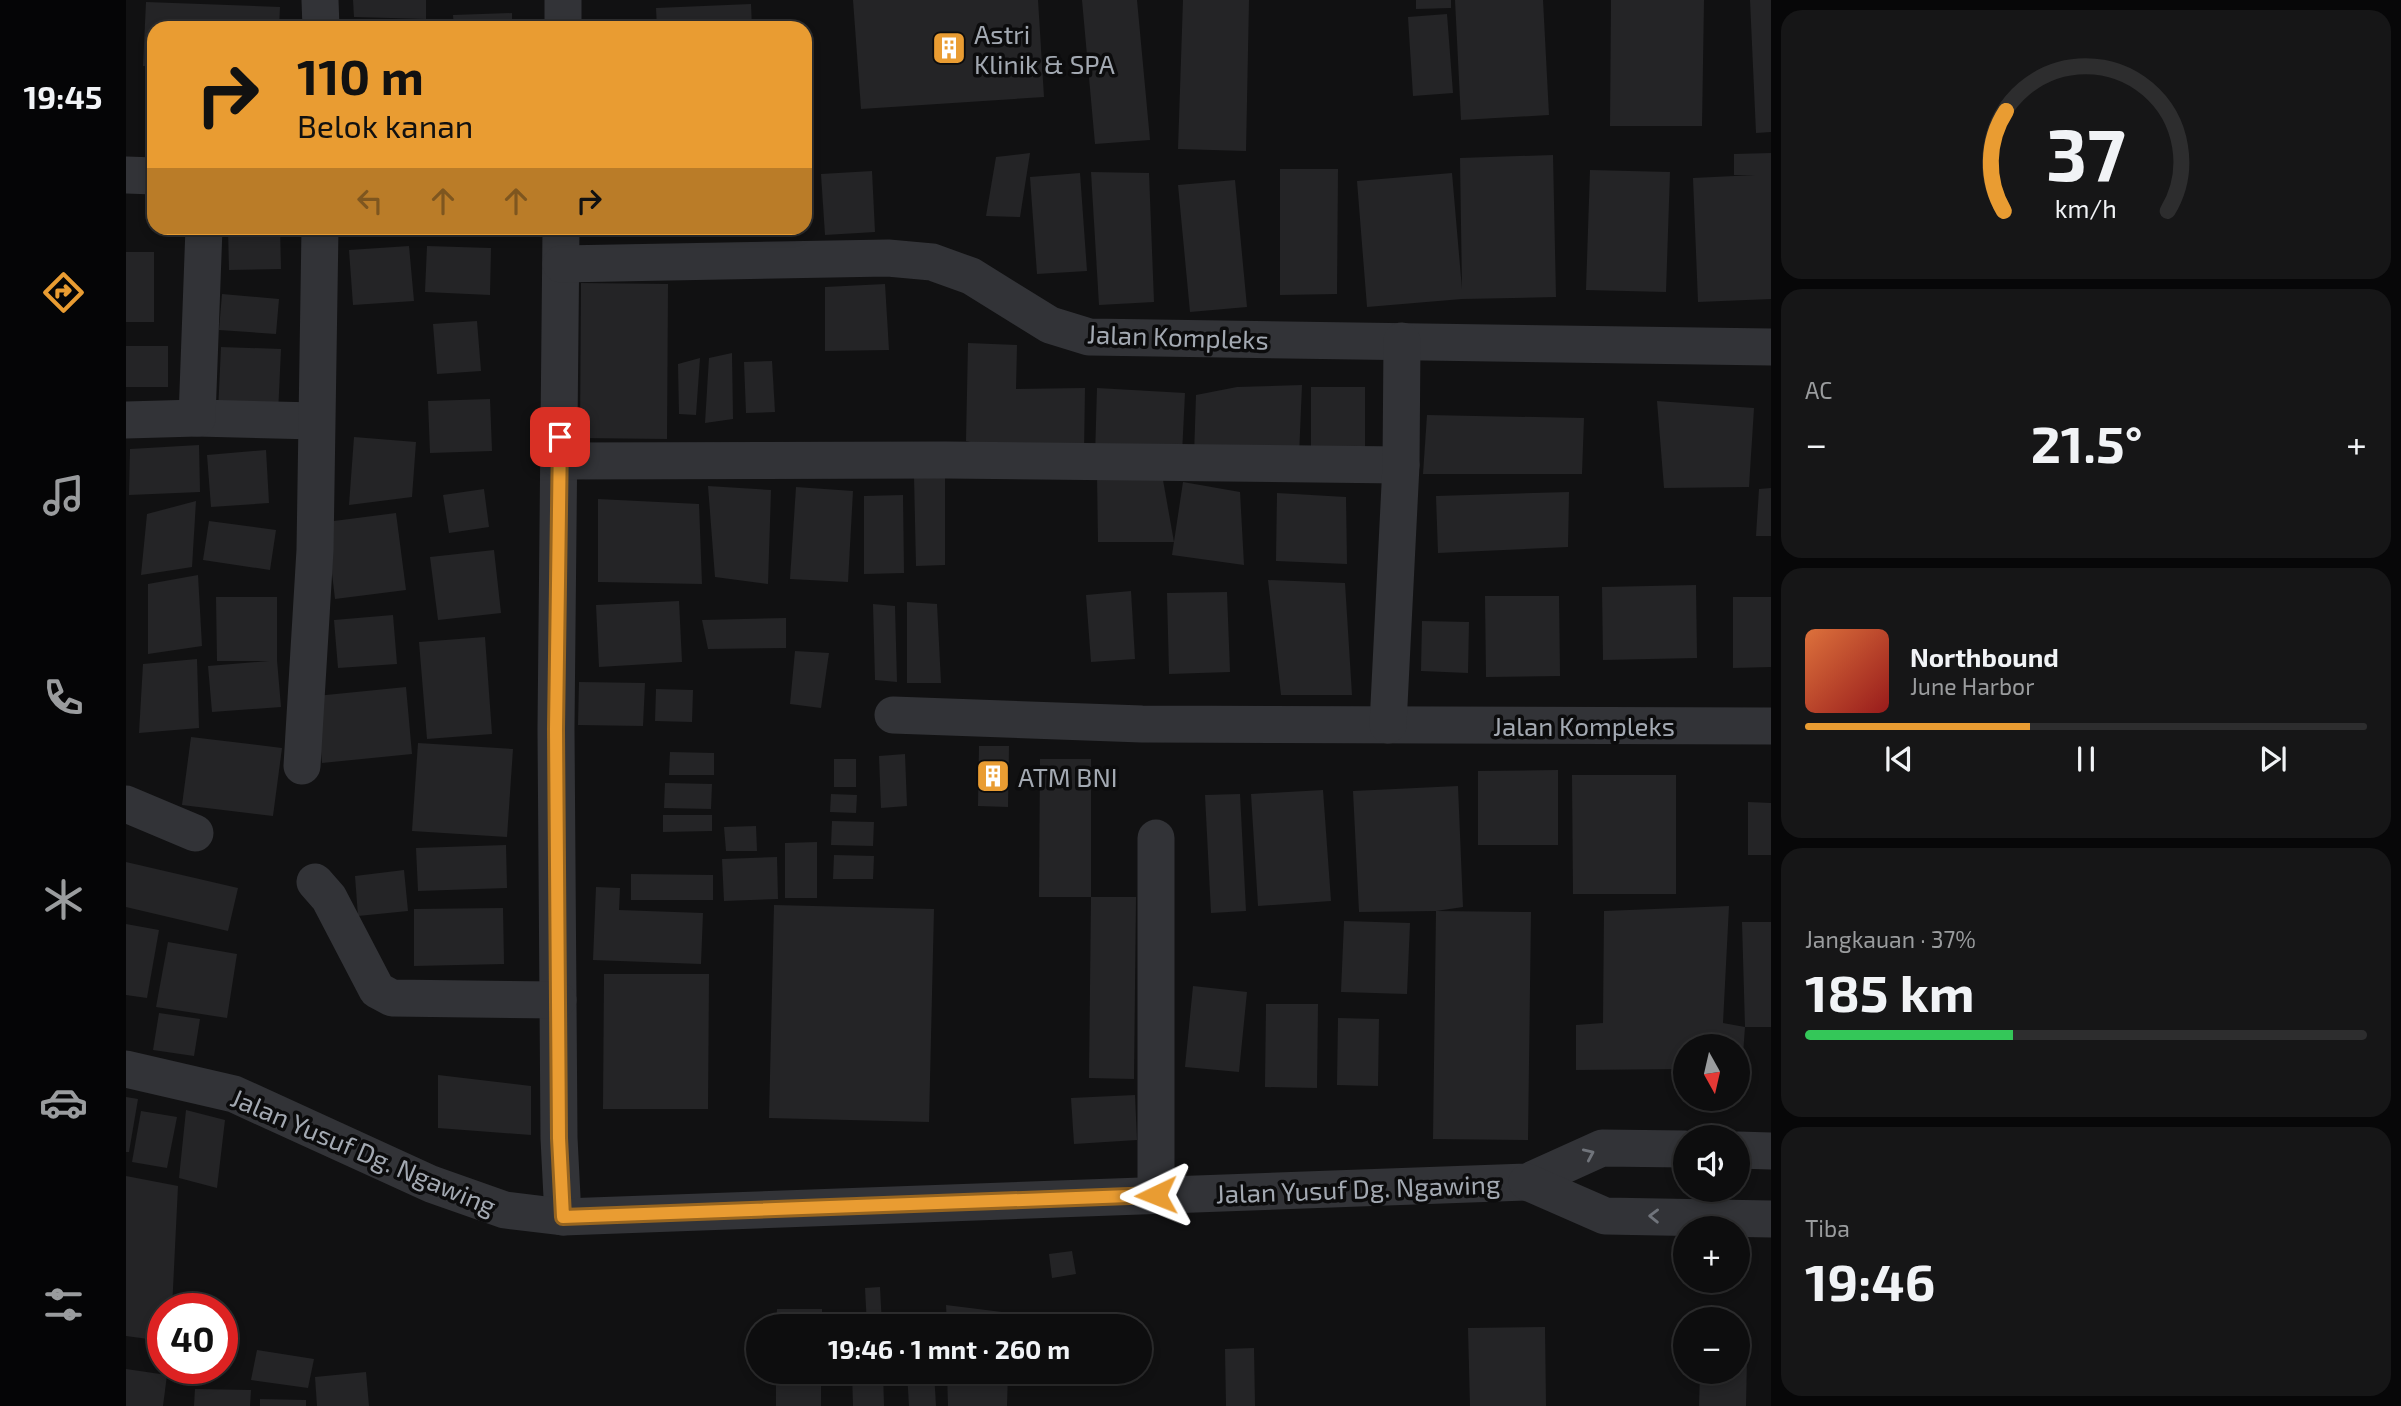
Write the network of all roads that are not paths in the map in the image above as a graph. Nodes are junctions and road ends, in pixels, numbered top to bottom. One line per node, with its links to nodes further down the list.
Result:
1 (320, 0): 3 (street)
2 (563, 0): 4 (street)
3 (320, 21)
4 (563, 21)
5 (126, 175): 6 (street)
6 (147, 176)
7 (204, 235): 13 (street)
8 (320, 235): 15 (street)
9 (561, 235): 10 (street)
10 (561, 264): 11 (street, Jalan Kompleks); 16 (street)
11 (1402, 341): 12 (street, Jalan Kompleks); 17 (street)
12 (1771, 348)
13 (197, 418): 14 (street); 15 (street)
14 (126, 420)
15 (316, 421): 21 (street)
16 (560, 461): 17 (street); 26 (street)
17 (1401, 465): 19 (street)
18 (893, 715): 19 (street, Jalan Kompleks)
19 (1388, 725): 20 (street, Jalan Kompleks)
20 (1771, 726)
21 (302, 766)
22 (126, 804): 23 (street)
23 (195, 833)
24 (1156, 838): 32 (street)
25 (315, 882): 26 (street)
26 (558, 1000): 33 (street)
27 (126, 1069): 33 (street, Jalan Yusuf Dg. Ngawing)
28 (1673, 1149): 31 (street, Jalan Yusuf Dg. Ngawing, one-way to 28)
29 (1750, 1150): 30 (street)
30 (1771, 1151)
31 (1527, 1182): 32 (street, Jalan Yusuf Dg. Ngawing); 34 (street, Jalan Yusuf Dg. Ngawing, one-way to 31)
32 (1156, 1195): 33 (street, Jalan Yusuf Dg. Ngawing)
33 (563, 1217)
34 (1771, 1219)

